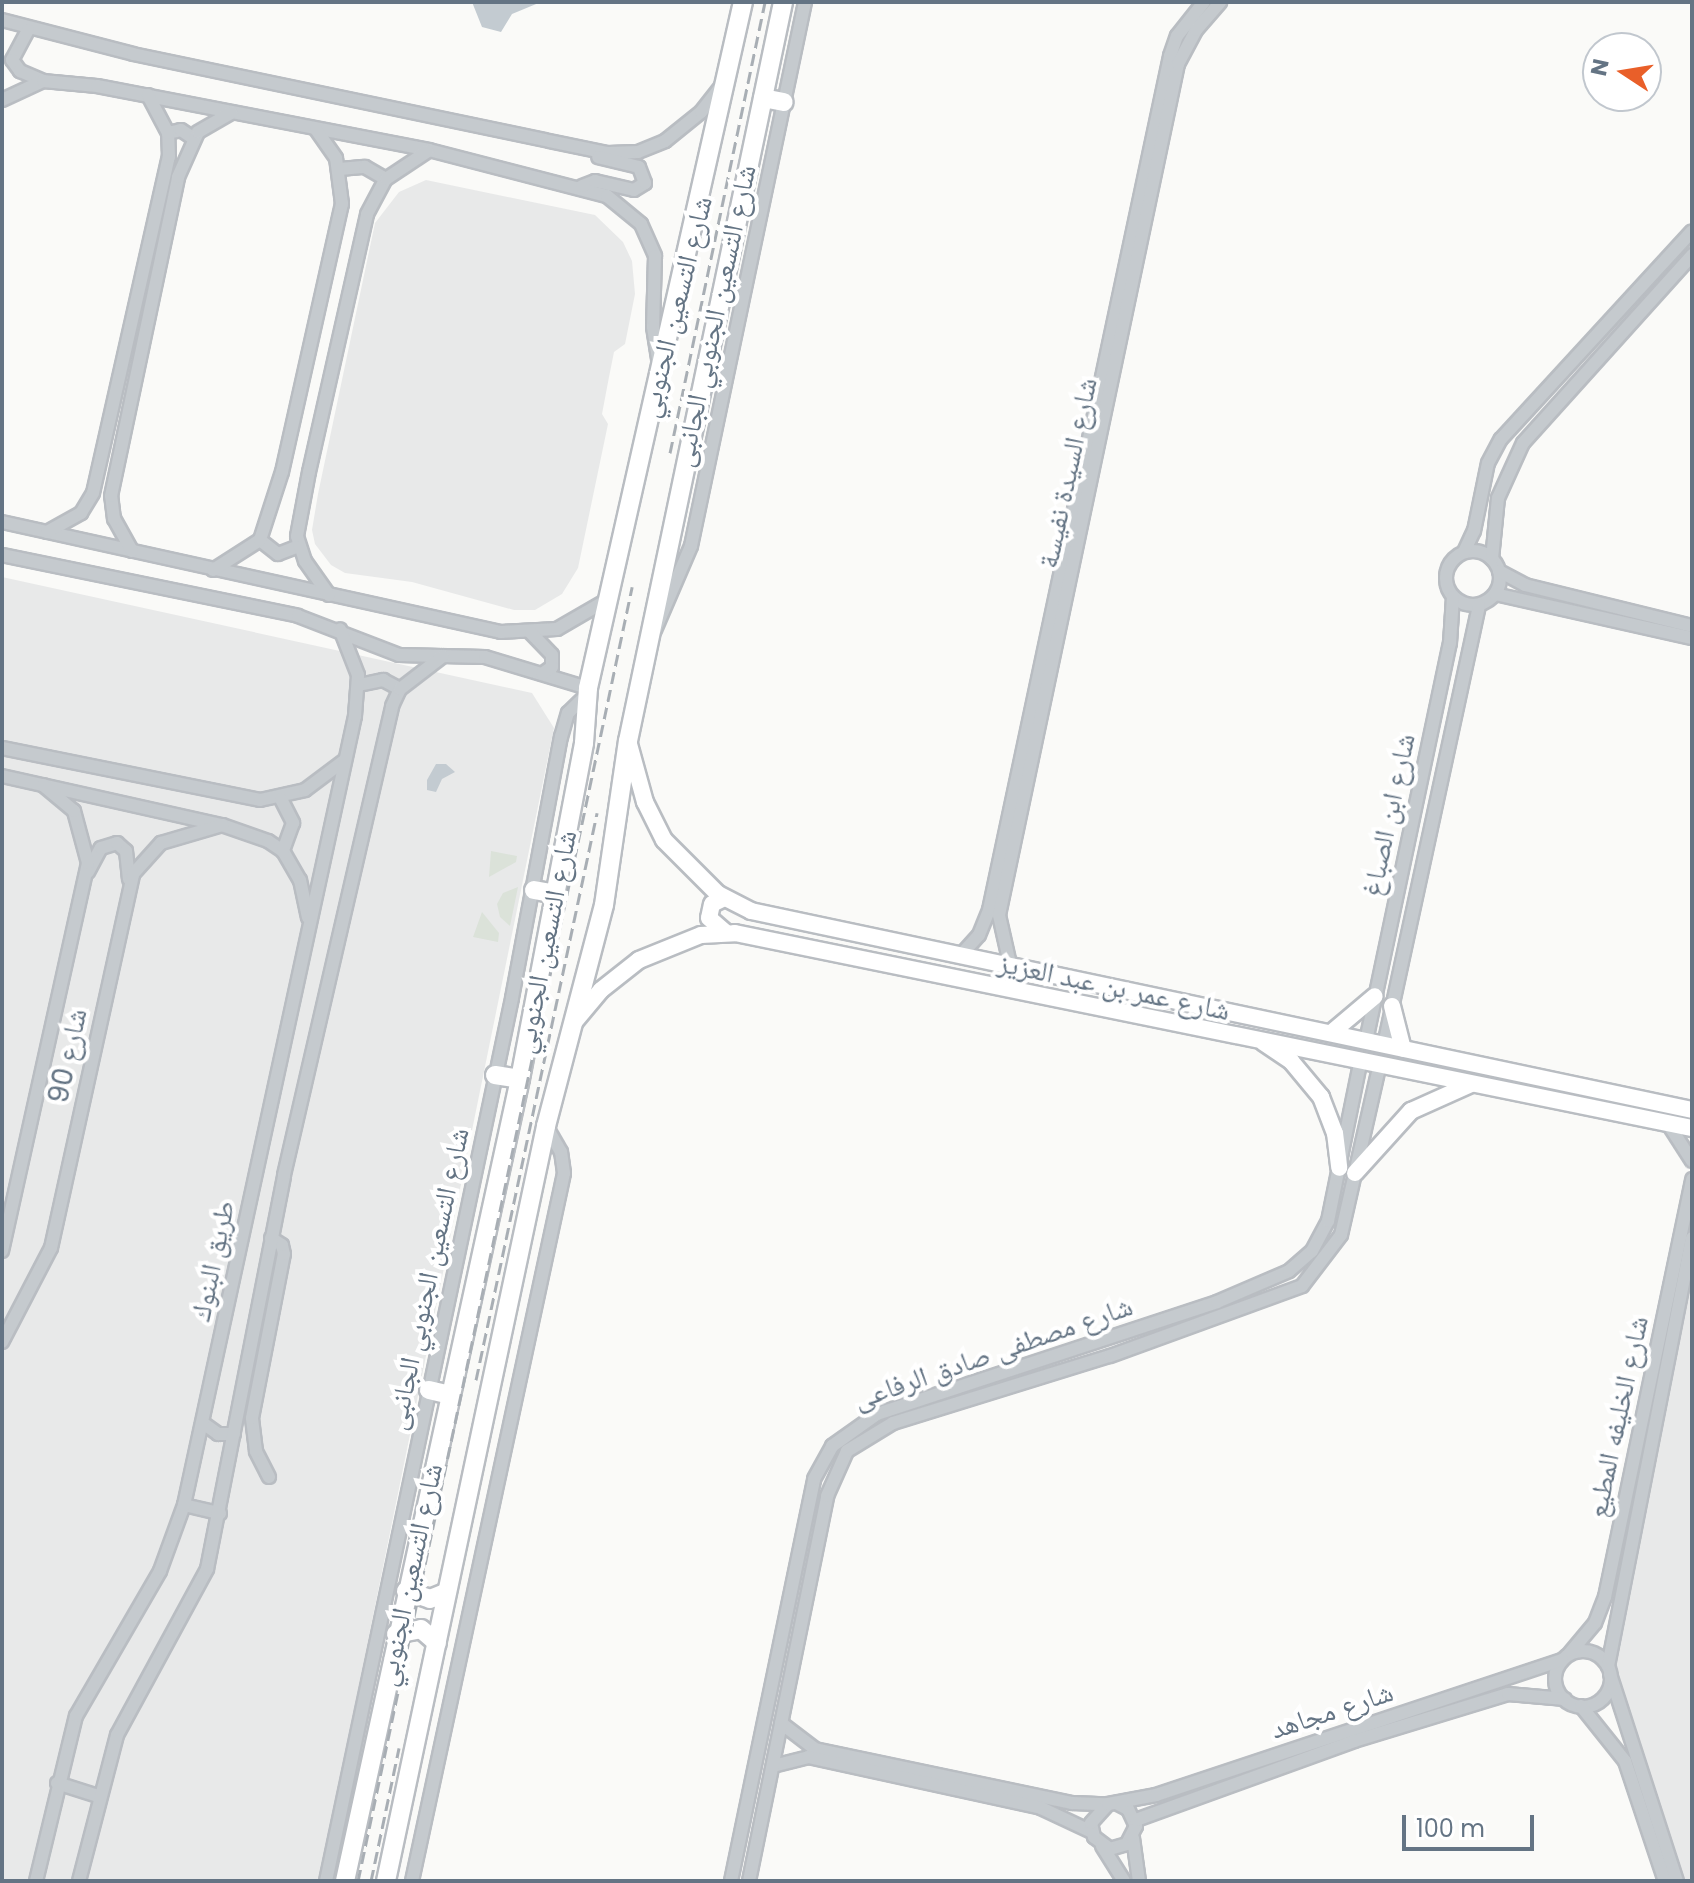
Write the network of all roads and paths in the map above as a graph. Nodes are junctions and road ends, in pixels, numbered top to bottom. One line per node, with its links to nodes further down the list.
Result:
1 (743, 2): 8 (highway, شارع التسعين الجنوبي)
2 (783, 2): 11 (highway, شارع التسعين الجنوبي)
3 (805, 2): 13 (street, شارع التسعين الجنوبي الجانبى)
4 (1204, 2): 67 (street, شارع السيدة نفيسة)
5 (1220, 2): 67 (street, شارع السيدة نفيسة)
6 (2, 20): 7 (street)
7 (28, 30): 9 (street); 19 (street)
8 (728, 75): 19 (street); 26 (highway, شارع التسعين الجنوبي)
9 (43, 81): 10 (street); 12 (street)
10 (148, 95): 14 (street); 16 (street)
11 (763, 98): 13 (highway); 46 (highway, شارع التسعين الجنوبي)
12 (2, 100)
13 (784, 102): 46 (street, شارع التسعين الجنوبي الجانبى)
14 (232, 112): 15 (street); 17 (street)
15 (316, 129): 18 (street); 20 (street)
16 (168, 133): 17 (street); 24 (street)
17 (193, 138): 24 (street)
18 (429, 150): 21 (street); 22 (street)
19 (587, 150): 22 (street)
20 (340, 169): 21 (street); 31 (street)
21 (386, 179): 32 (street)
22 (582, 186): 26 (street)
23 (1692, 231): 34 (street)
24 (160, 234): 27 (street); 28 (street)
25 (1692, 255): 36 (street)
26 (661, 373): 42 (highway, شارع التسعين الجنوبي)
27 (91, 500): 28 (street); 30 (street)
28 (110, 504): 33 (street)
29 (2, 522): 30 (street)
30 (47, 532): 33 (street)
31 (260, 540): 32 (street); 37 (street)
32 (299, 546): 40 (street)
33 (132, 551): 37 (street)
34 (1464, 552): 36 (street); 41 (street)
35 (2, 555): 45 (street)
36 (1492, 559): 38 (street)
37 (213, 570): 40 (street)
38 (1499, 571): 39 (street); 44 (street)
39 (1495, 594): 43 (street); 48 (street)
40 (329, 595): 47 (street)
41 (1453, 597): 43 (street); 72 (street, شارع ابن الصباغ)
42 (607, 600): 47 (street); 53 (highway, شارع التسعين الجنوبي)
43 (1479, 605): 73 (street, شارع ابن الصباغ)
44 (1692, 626)
45 (340, 629): 49 (street); 51 (street, طريق البنوك)
46 (653, 632): 54 (highway, شارع التسعين الجنوبي)
47 (531, 633): 50 (street)
48 (1692, 638)
49 (443, 656): 50 (street); 52 (street)
50 (542, 674): 53 (street)
51 (359, 685): 52 (street); 56 (street, طريق البنوك)
52 (400, 689): 94 (street, طريق البنوك)
53 (588, 691): 64 (street, شارع التسعين الجنوبي الجانبى); 65 (highway, شارع التسعين الجنوبي)
54 (628, 741): 66 (main road, شارع عمر بن عبد العزيز); 74 (highway, شارع التسعين الجنوبي)
55 (2, 748): 59 (street)
56 (345, 760): 59 (street); 69 (street, طريق البنوك)
57 (2, 776): 58 (street)
58 (43, 785): 60 (street); 62 (street, شارع 90)
59 (281, 799): 61 (street)
60 (222, 825): 61 (street); 63 (street, شارع 90)
61 (283, 851): 69 (street)
62 (86, 876): 63 (street); 96 (street, شارع 90)
63 (130, 882): 98 (street, شارع 90)
64 (534, 890): 65 (highway); 82 (street, شارع التسعين الجنوبي الجانبى)
65 (556, 894): 83 (highway, شارع التسعين الجنوبي)
66 (724, 898): 68 (main road); 70 (main road, شارع عمر بن عبد العزيز)
67 (993, 919): 70 (street, شارع السيدة نفيسة); 71 (street, شارع السيدة نفيسة)
68 (725, 932): 74 (main road, شارع عمر بن عبد العزيز); 76 (main road, شارع عمر بن عبد العزيز)
69 (308, 933): 104 (street, طريق البنوك)
70 (960, 956): 71 (main road, شارع عمر بن عبد العزيز)
71 (1010, 964): 75 (main road, شارع عمر بن عبد العزيز)
72 (1375, 996): 75 (main road); 77 (street, شارع ابن الصباغ)
73 (1392, 1006): 78 (street, شارع ابن الصباغ); 79 (main road)
74 (571, 1026): 89 (highway, شارع التسعين الجنوبي)
75 (1331, 1033): 77 (main road, شارع عمر بن عبد العزيز)
76 (1247, 1034): 80 (main road, شارع عمر بن عبد العزيز); 92 (main road)
77 (1366, 1041): 78 (main road, شارع عمر بن عبد العزيز)
78 (1384, 1045): 79 (main road, شارع عمر بن عبد العزيز)
79 (1403, 1049): 84 (main road, شارع عمر بن عبد العزيز)
80 (1361, 1059): 81 (main road, شارع عمر بن عبد العزيز); 92 (street, شارع مصطفى صادق الرفاعى)
81 (1380, 1064): 85 (main road, شارع عمر بن عبد العزيز); 92 (street, شارع مصطفى صادق الرفاعى)
82 (495, 1075): 83 (highway); 99 (street, شارع التسعين الجنوبي الجانبى)
83 (520, 1079): 100 (highway, شارع التسعين الجنوبي)
84 (1549, 1080): 86 (main road); 87 (main road, شارع عمر بن عبد العزيز)
85 (1476, 1083): 86 (main road, شارع عمر بن عبد العزيز); 92 (main road)
86 (1545, 1097): 88 (main road, شارع عمر بن عبد العزيز)
87 (1692, 1110)
88 (1667, 1122): 90 (main road, شارع عمر بن عبد العزيز); 91 (street)
89 (546, 1126): 110 (highway, شارع التسعين الجنوبي); 133 (street)
90 (1692, 1128)
91 (1692, 1161)
92 (1347, 1171): 117 (street, شارع مصطفى صادق الرفاعى); 134 (street, شارع مصطفى صادق الرفاعى)
93 (1692, 1179): 97 (street, شارع الخليفه المطيع)
94 (271, 1238): 101 (street, طريق البنوك); 102 (street)
95 (1692, 1238): 97 (street, شارع الخليفه المطيع)
96 (2, 1251)
97 (1675, 1290): 103 (street, شارع الخليفه المطيع)
98 (2, 1342)
99 (429, 1390): 100 (highway); 130 (street, شارع التسعين الجنوبي الجانبى)
100 (450, 1395): 109 (highway, شارع التسعين الجنوبي)
101 (240, 1400): 102 (street); 105 (street, طريق البنوك)
102 (254, 1402): 106 (street)
103 (1647, 1420): 113 (street, شارع الخليفه المطيع); 114 (street, شارع الخليفه المطيع)
104 (203, 1423): 105 (street); 107 (street, طريق البنوك)
105 (234, 1434): 108 (street, طريق البنوك)
106 (269, 1477)
107 (184, 1505): 108 (street); 120 (street, طريق البنوك)
108 (220, 1513): 121 (street, طريق البنوك)
109 (406, 1591): 110 (highway); 111 (highway, شارع التسعين الجنوبي)
110 (447, 1592): 112 (highway, شارع التسعين الجنوبي)
111 (396, 1634): 112 (highway); 131 (highway, شارع التسعين الجنوبي)
112 (437, 1643): 132 (highway, شارع التسعين الجنوبي)
113 (1566, 1657): 114 (street); 115 (street); 123 (street, شارع مجاهد)
114 (1609, 1670): 116 (street); 122 (street, شارع الخليفه المطيع)
115 (1565, 1699): 116 (street); 124 (street, شارع مجاهد)
116 (1581, 1706): 122 (street, شارع الخليفه المطيع)
117 (781, 1723): 118 (street, شارع مصطفى صادق الرفاعى); 119 (street, شارع مجاهد)
118 (773, 1766): 119 (street, شارع مجاهد); 135 (street, شارع مصطفى صادق الرفاعى)
119 (902, 1773): 123 (street, شارع مجاهد); 125 (street, شارع مجاهد)
120 (57, 1783): 121 (street); 128 (street, طريق البنوك)
121 (98, 1796): 129 (street, طريق البنوك)
122 (1644, 1797): 138 (street, شارع الخليفه المطيع); 139 (street, شارع الخليفه المطيع)
123 (1112, 1804): 124 (street); 125 (street)
124 (1136, 1820): 126 (street)
125 (1092, 1832): 127 (street)
126 (1133, 1838): 127 (street); 137 (street)
127 (1102, 1846): 136 (street)
128 (36, 1881)
129 (79, 1881)
130 (326, 1881)
131 (345, 1881)
132 (386, 1881)
133 (412, 1881)
134 (731, 1881)
135 (749, 1881)
136 (1124, 1881)
137 (1139, 1881)
138 (1665, 1881)
139 (1677, 1881)

